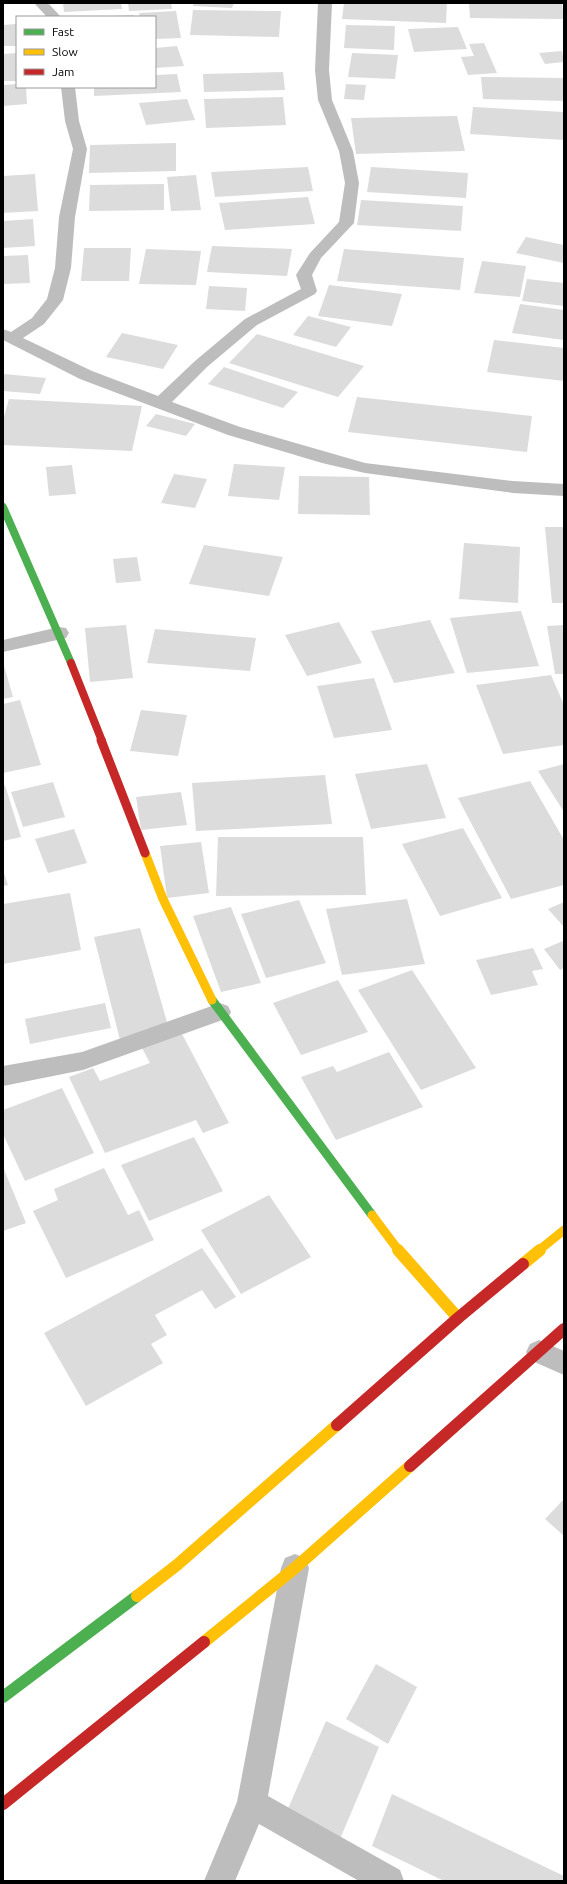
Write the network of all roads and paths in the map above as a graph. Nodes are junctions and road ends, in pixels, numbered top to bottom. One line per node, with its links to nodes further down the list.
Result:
1 (41, 3): 3 (street)
2 (325, 3): 6 (street)
3 (53, 16)
4 (68, 88): 5 (street)
5 (8, 336): 6 (street)
6 (162, 402): 7 (street)
7 (564, 490)
8 (3, 507): 9 (street)
9 (59, 633): 10 (street); 11 (street)
10 (3, 646)
11 (220, 1012): 12 (street); 14 (street)
12 (3, 1076)
13 (564, 1230): 14 (street)
14 (458, 1318): 19 (street)
15 (564, 1330): 16 (street)
16 (539, 1352): 17 (street); 18 (street)
17 (564, 1363)
18 (295, 1568): 20 (street); 21 (street)
19 (3, 1697)
20 (252, 1803): 22 (street); 23 (street)
21 (3, 1804)
22 (219, 1881)
23 (389, 1881)

